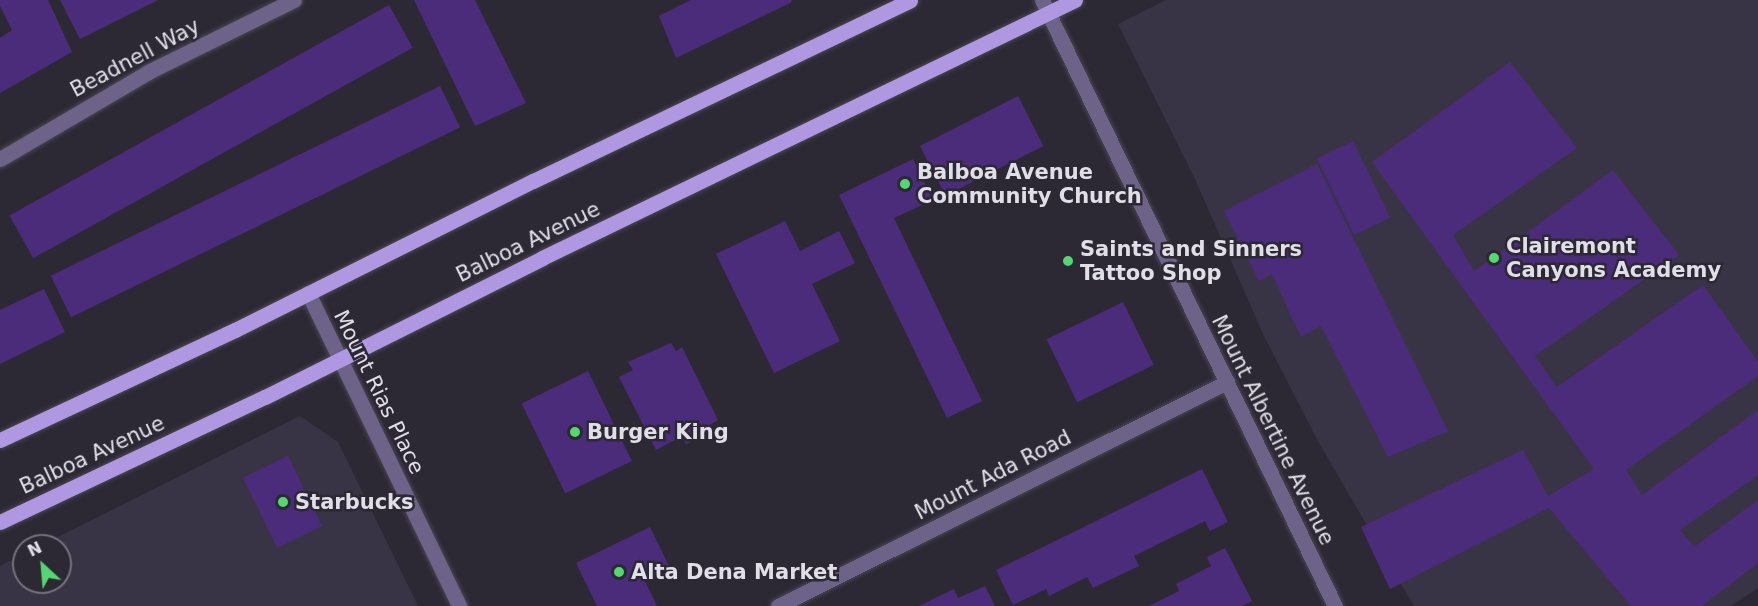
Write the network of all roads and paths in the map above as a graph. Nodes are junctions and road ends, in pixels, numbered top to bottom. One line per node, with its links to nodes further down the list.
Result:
1 (294, 0): 5 (street, Beadnell Way)
2 (909, 0): 6 (main road)
3 (1075, 0): 4 (main road, Balboa Avenue)
4 (1045, 7): 7 (main road, Balboa Avenue); 8 (street, Mount Albertine Avenue)
5 (0, 159)
6 (308, 294): 7 (street, Mount Rias Place); 9 (main road)
7 (339, 360): 10 (main road, Balboa Avenue); 11 (street, Mount Rias Place)
8 (1227, 382): 12 (street, Mount Ada Road); 13 (street, Mount Albertine Avenue)
9 (0, 440)
10 (0, 522)
11 (459, 606)
12 (778, 606)
13 (1335, 606)

